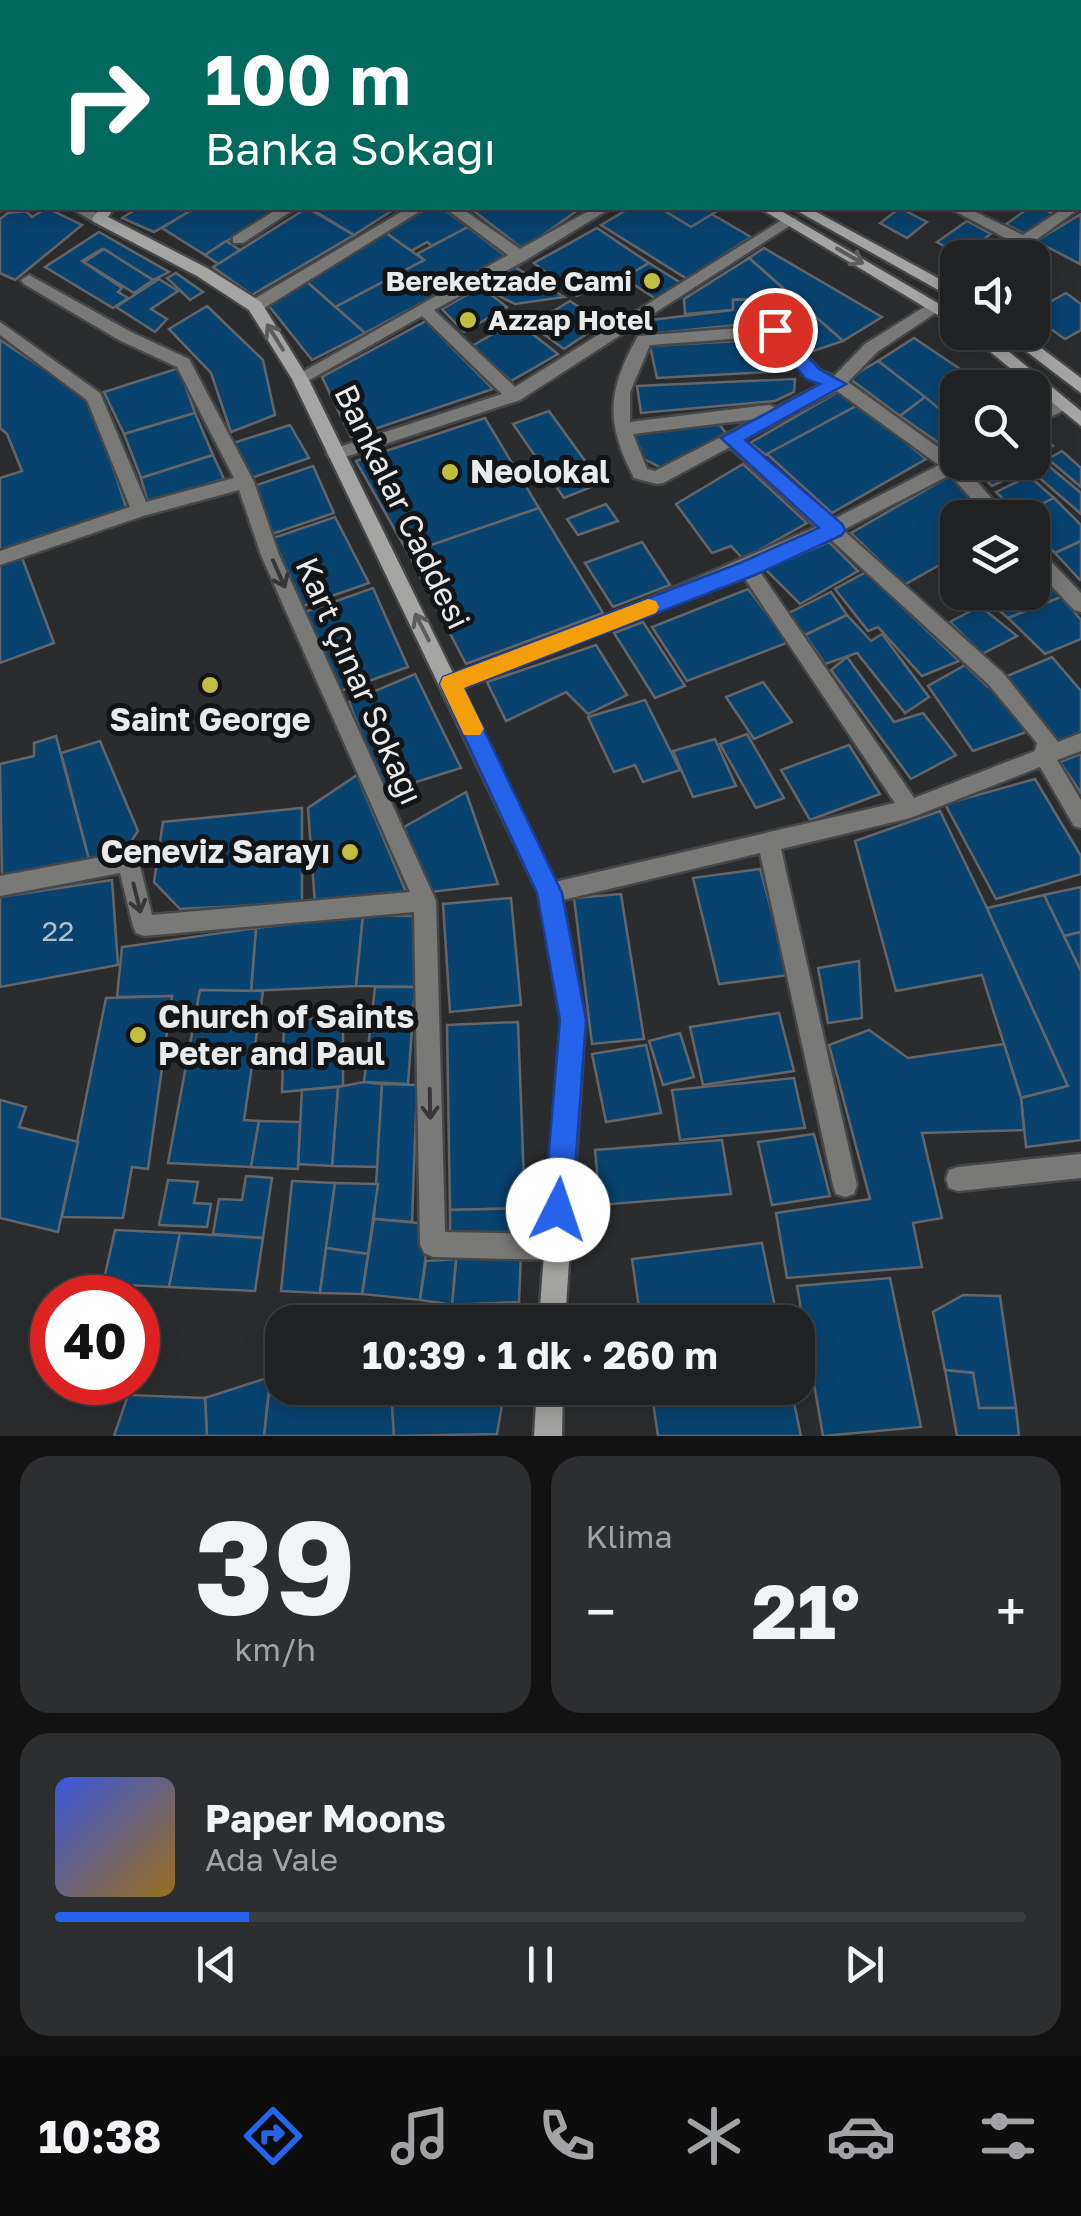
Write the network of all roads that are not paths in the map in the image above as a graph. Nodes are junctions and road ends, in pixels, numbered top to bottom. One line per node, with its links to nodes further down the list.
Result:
1 (286, 210): 9 (street)
2 (415, 210): 15 (street)
3 (455, 210): 12 (street)
4 (601, 210): 12 (street)
5 (960, 210): 10 (street)
6 (1070, 210): 11 (street)
7 (103, 213): 15 (street, Bankalar Caddesi)
8 (806, 213): 14 (street); 16 (street, one-way to 16); 25 (street)
9 (238, 240)
10 (1020, 240)
11 (1024, 240)
12 (521, 257): 17 (street)
13 (29, 280): 36 (street, Kart Çınar Sokağı)
14 (940, 284)
15 (255, 306): 22 (street, Bankalar Caddesi, one-way to 15)
16 (934, 306): 18 (street); 23 (street)
17 (425, 310): 22 (street); 25 (street)
18 (940, 310)
19 (0, 327): 38 (street)
20 (996, 350): 26 (street)
21 (1033, 350): 24 (street)
22 (300, 378): 33 (street, Bankalar Caddesi)
23 (836, 383): 27 (street); 30 (street); 32 (street)
24 (1081, 387)
25 (514, 396): 33 (street)
26 (1062, 404): 28 (street); 29 (street)
27 (786, 408): 30 (street); 31 (street)
28 (1050, 411)
29 (1081, 420)
30 (621, 428): 31 (street)
31 (730, 438): 39 (street)
32 (940, 453)
33 (336, 454): 44 (street, Bankalar Caddesi, one-way to 33)
34 (940, 473): 39 (street)
35 (969, 480): 37 (street)
36 (245, 482): 38 (street); 52 (street, Kart Çınar Sokağı, one-way to 52)
37 (985, 500)
38 (140, 510): 40 (street)
39 (835, 530): 41 (street); 46 (street)
40 (0, 558)
41 (748, 569): 44 (street); 47 (street)
42 (1050, 572): 43 (street)
43 (1081, 605)
44 (451, 684): 51 (street, Bankalar Caddesi)
45 (1081, 742): 46 (street)
46 (1044, 756): 47 (street); 48 (street)
47 (910, 809): 49 (street)
48 (1081, 818)
49 (770, 844): 51 (street); 55 (street)
50 (0, 886): 52 (street, one-way to 52)
51 (550, 893): 56 (street, Bankalar Caddesi)
52 (424, 901): 56 (street, one-way to 56)
53 (1081, 1166): 54 (street)
54 (958, 1179)
55 (845, 1185)
56 (555, 1247): 57 (street, Bankalar Caddesi)
57 (553, 1305)
58 (549, 1405): 59 (street)
59 (548, 1436)

